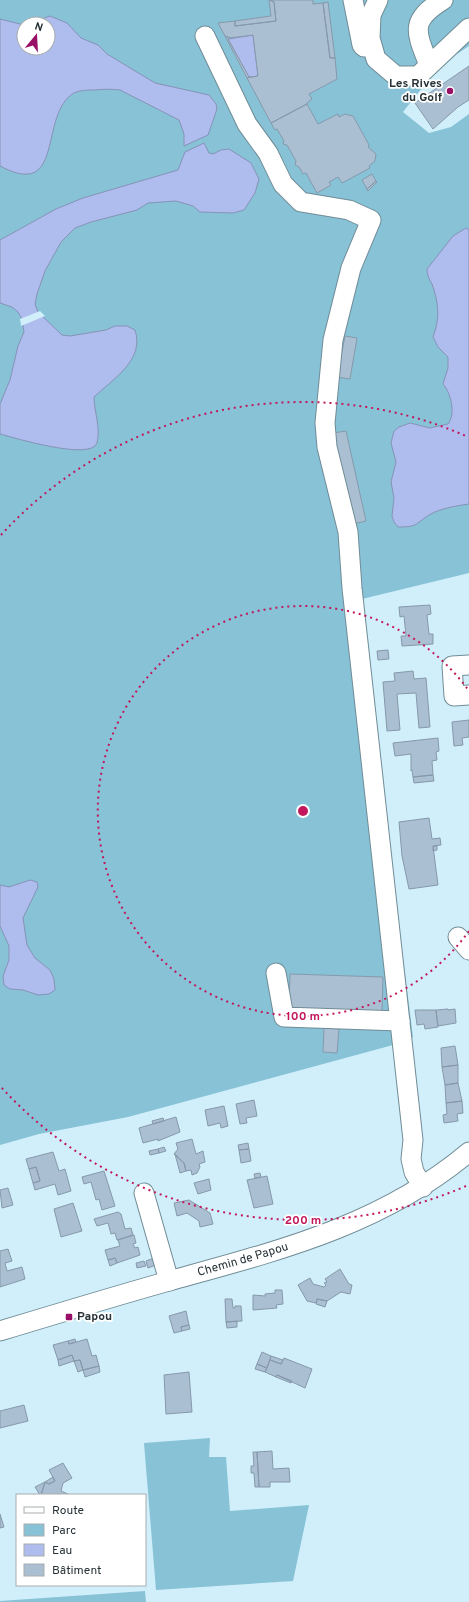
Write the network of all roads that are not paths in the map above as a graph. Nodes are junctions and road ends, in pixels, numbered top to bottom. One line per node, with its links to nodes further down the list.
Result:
1 (353, 0): 6 (street)
2 (378, 0): 6 (street)
3 (443, 0): 7 (street)
4 (469, 28): 7 (street)
5 (205, 36): 11 (street)
6 (376, 59): 7 (street)
7 (429, 65)
8 (469, 664): 9 (street)
9 (469, 695)
10 (276, 972): 11 (street)
11 (400, 1021): 13 (street)
12 (469, 1152): 13 (street, Chemin de Papou)
13 (423, 1187): 15 (street, Chemin de Papou)
14 (144, 1193): 15 (street)
15 (169, 1281): 16 (street, Chemin de Papou)
16 (0, 1330)

